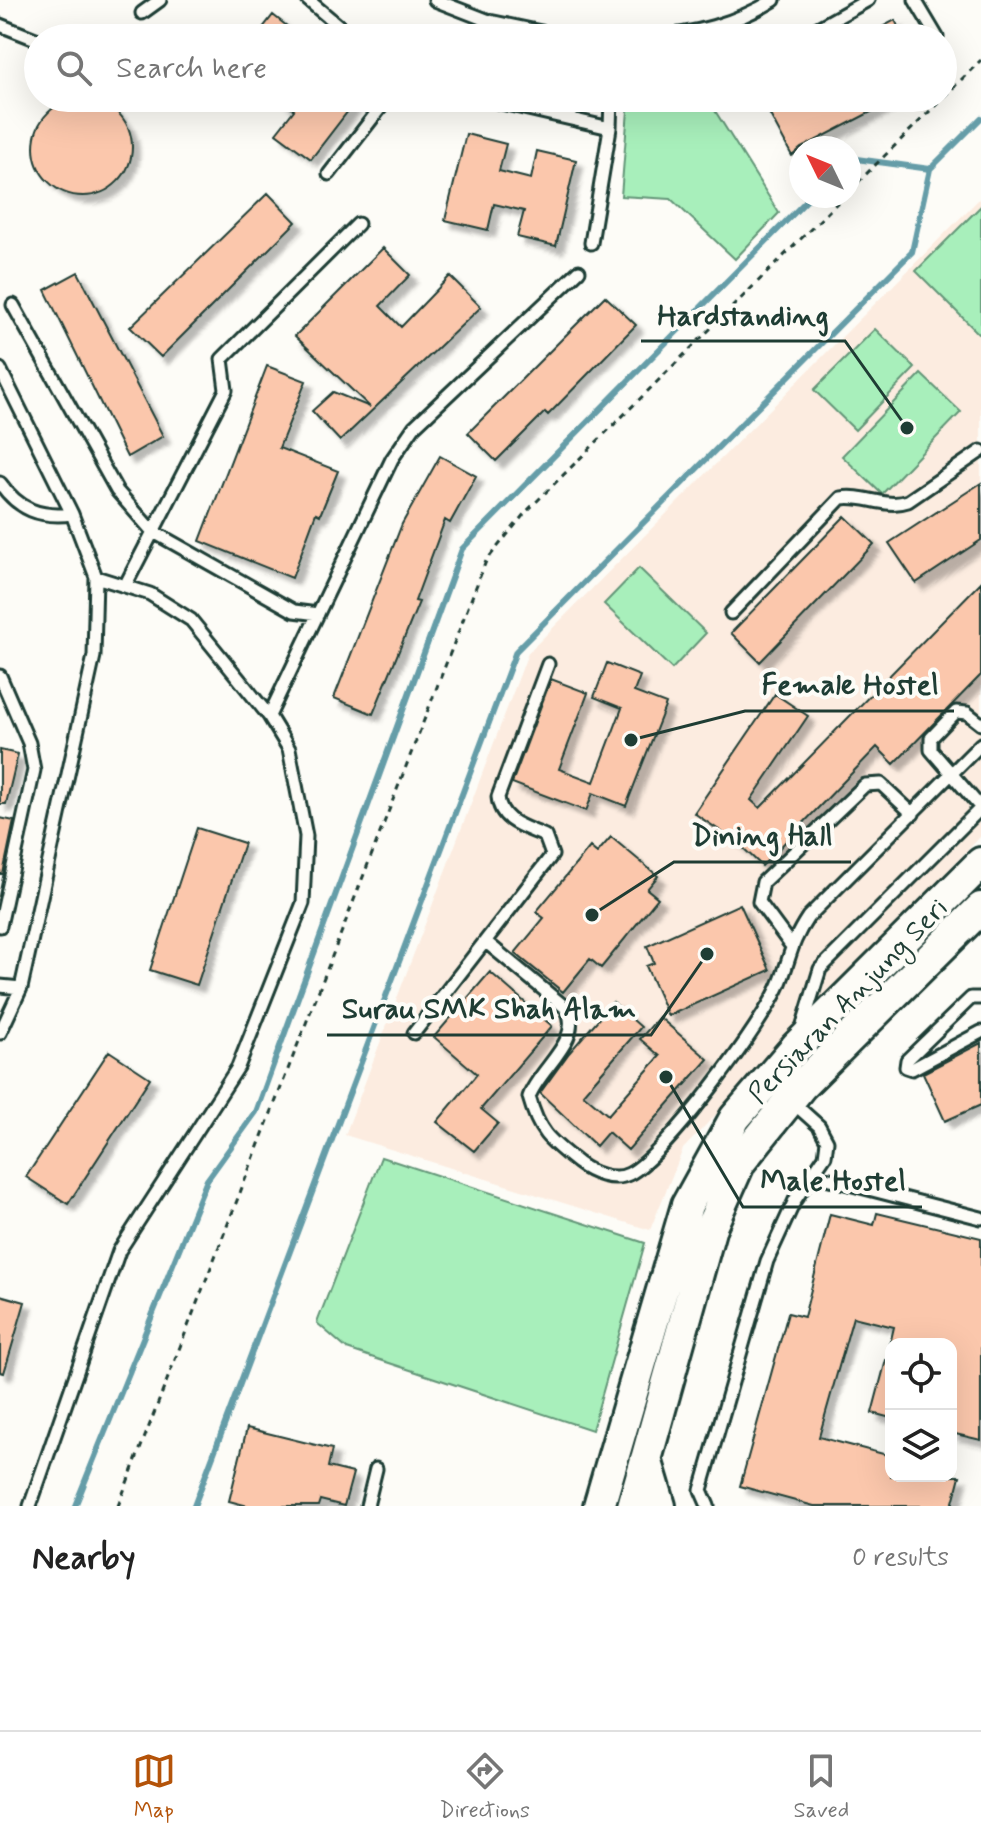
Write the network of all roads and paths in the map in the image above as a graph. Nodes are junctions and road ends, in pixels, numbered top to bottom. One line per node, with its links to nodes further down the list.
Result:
1 (160, 0): 7 (lane)
2 (308, 0): 8 (lane)
3 (435, 0): 9 (lane)
4 (774, 0): 10 (lane)
5 (868, 0): 11 (lane)
6 (915, 0): 12 (lane)
7 (142, 13)
8 (336, 24)
9 (503, 24)
10 (732, 24)
11 (825, 24)
12 (929, 24)
13 (0, 25): 14 (lane)
14 (24, 34)
15 (981, 60): 16 (path)
16 (957, 84)
17 (377, 112): 22 (lane)
18 (541, 112): 21 (lane)
19 (611, 112): 21 (lane)
20 (929, 112): 23 (path)
21 (610, 128): 26 (lane)
22 (329, 174)
23 (861, 179)
24 (832, 208): 64 (path)
25 (358, 224): 33 (lane)
26 (591, 243)
27 (579, 271): 37 (lane)
28 (13, 305): 33 (lane)
29 (0, 369): 32 (lane)
30 (981, 451): 36 (lane)
31 (0, 483): 32 (lane)
32 (72, 514): 34 (lane)
33 (152, 531): 35 (lane); 37 (lane)
34 (96, 577): 35 (lane); 52 (lane)
35 (125, 586): 40 (lane)
36 (731, 613)
37 (318, 614): 40 (lane)
38 (548, 664): 49 (lane)
39 (0, 676): 48 (lane)
40 (269, 716): 63 (lane)
41 (981, 724): 43 (lane)
42 (981, 744): 43 (lane)
43 (951, 774): 44 (lane); 45 (lane)
44 (981, 808): 57 (lane)
45 (913, 814): 50 (lane); 50 (lane)
46 (981, 863): 57 (street, Persiaran Anjung Seri)
47 (981, 908): 58 (street, Persiaran Anjung Seri)
48 (0, 926)
49 (486, 942): 50 (lane); 56 (lane)
50 (790, 944)
51 (0, 986): 52 (lane)
52 (21, 988): 55 (lane)
53 (981, 998): 54 (lane)
54 (981, 1032)
55 (0, 1033)
56 (414, 1033)
57 (796, 1047): 66 (street, Persiaran Anjung Seri)
58 (790, 1100): 59 (lane); 61 (street, Persiaran Anjung Seri)
59 (814, 1175): 60 (lane); 69 (lane)
60 (981, 1218)
61 (646, 1459): 67 (street, Persiaran Anjung Seri); 68 (street)
62 (376, 1469): 65 (lane)
63 (30, 1506)
64 (118, 1506)
65 (367, 1506)
66 (599, 1506)
67 (633, 1506)
68 (660, 1506)
69 (708, 1506)

